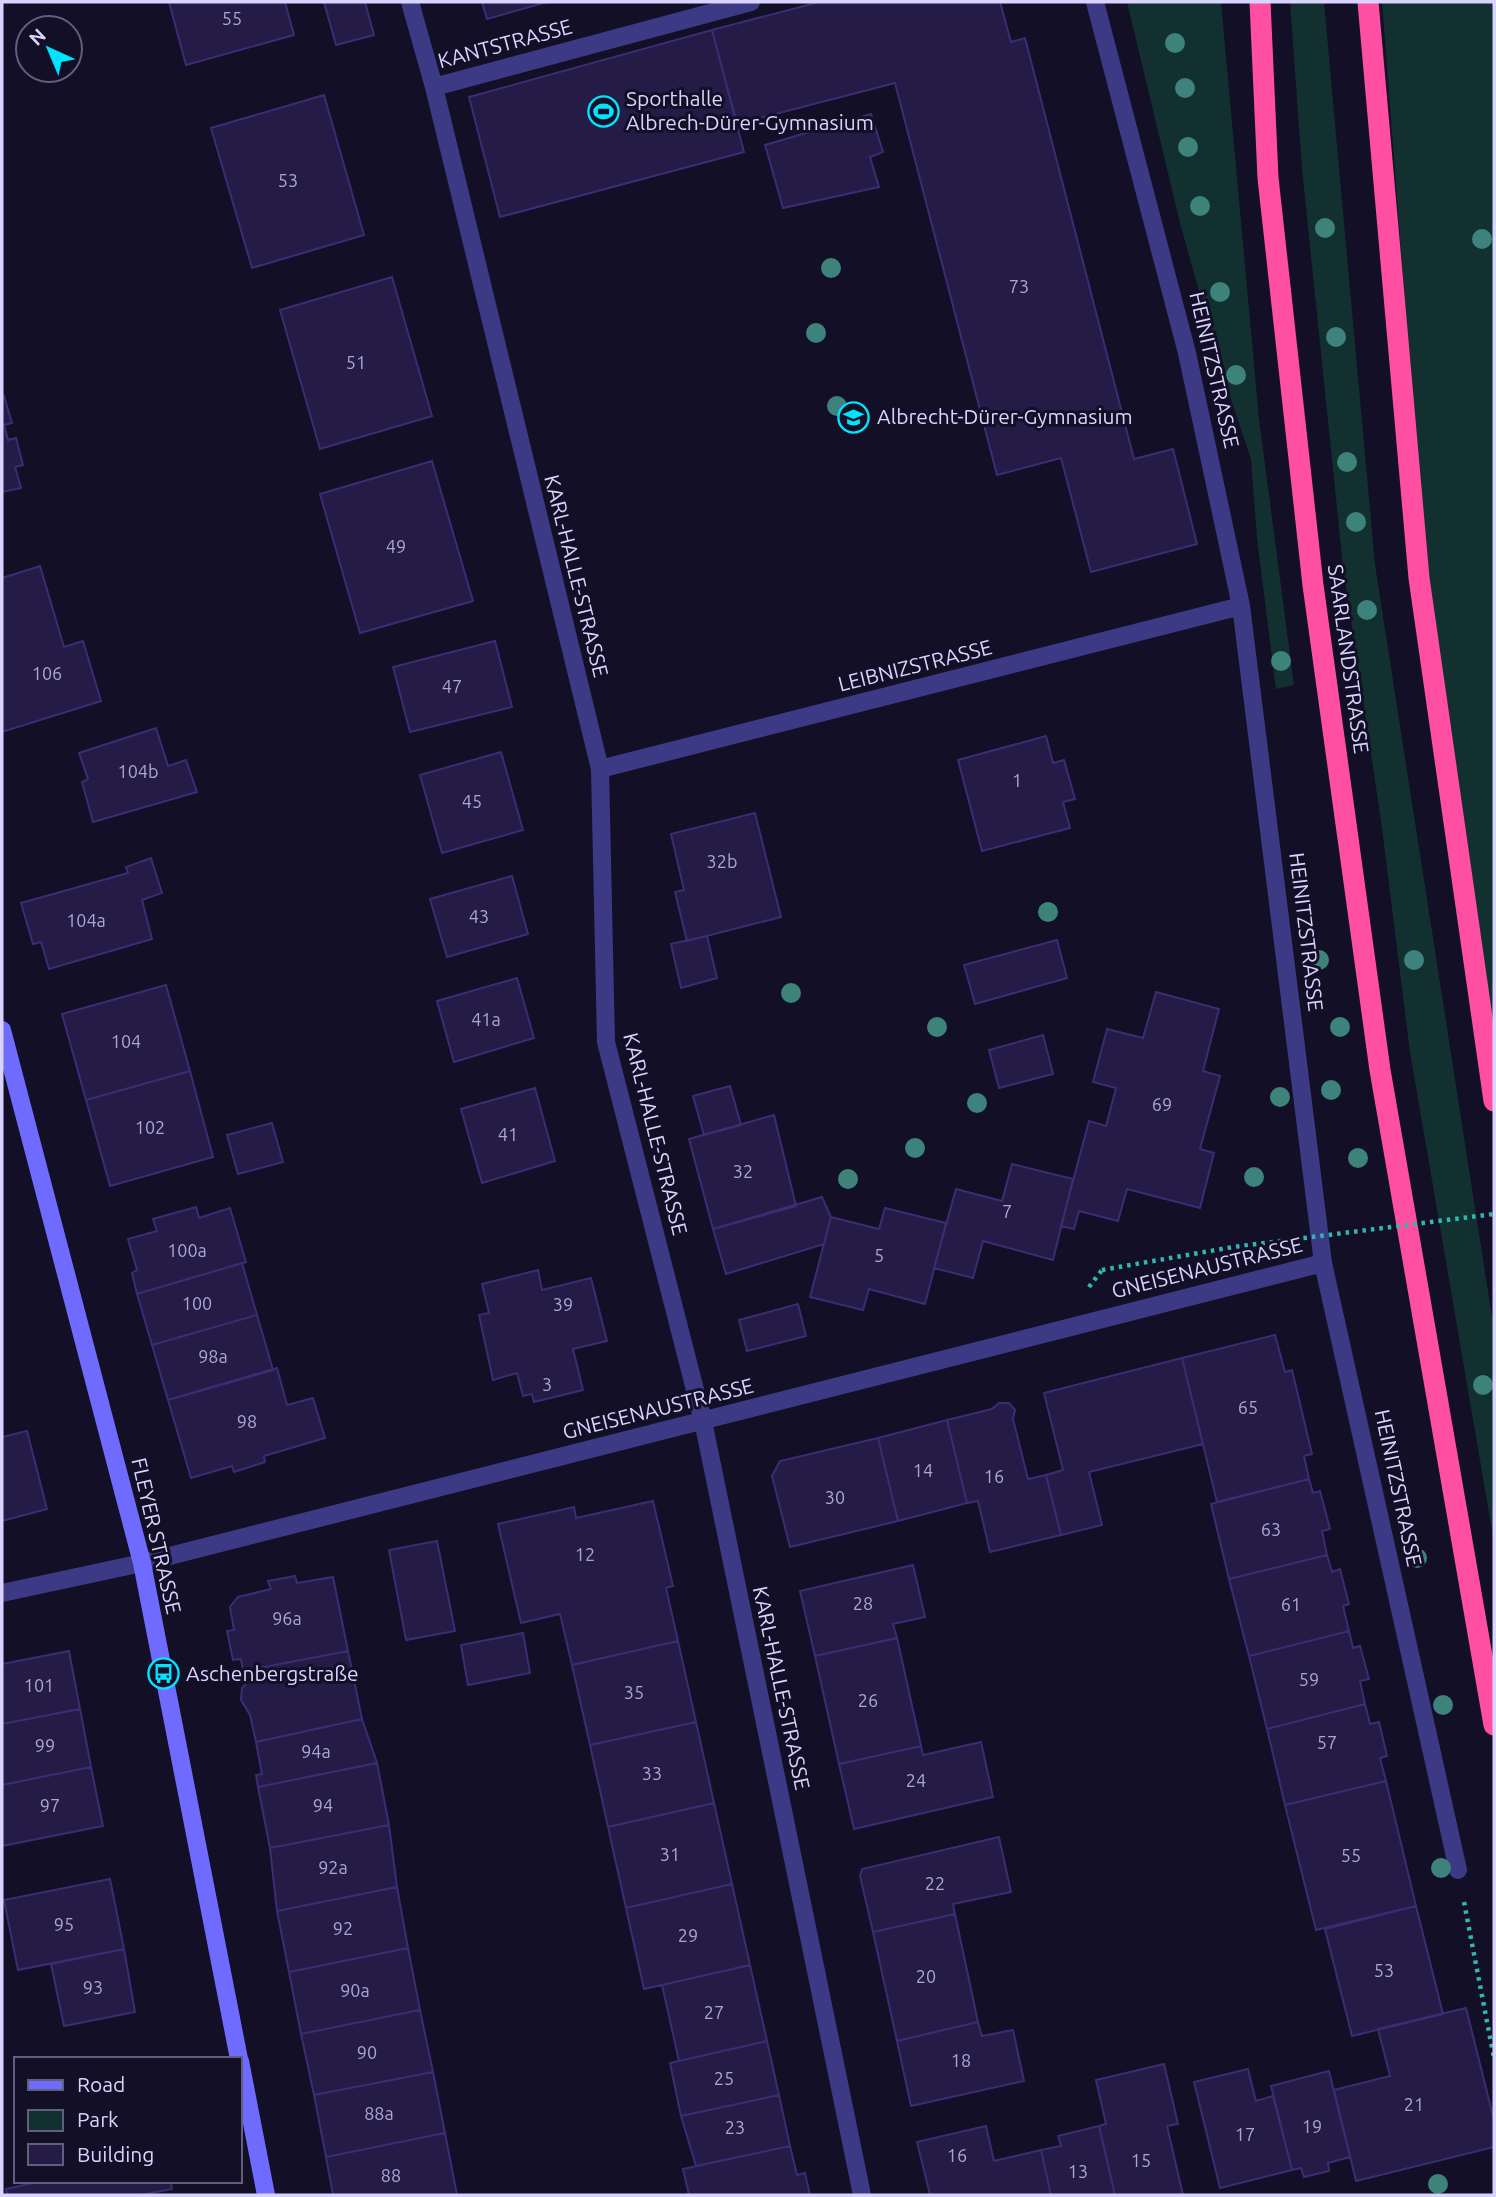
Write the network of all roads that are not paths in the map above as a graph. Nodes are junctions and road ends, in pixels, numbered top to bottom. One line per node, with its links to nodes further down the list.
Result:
1 (410, 2): 6 (street, KARL-HALLE-STRASSE)
2 (751, 2): 6 (street, KANTSTRASSE)
3 (1095, 2): 7 (street, HEINITZSTRASSE)
4 (1260, 2): 15 (highway, SAARLANDSTRASSE)
5 (1368, 2): 10 (highway)
6 (434, 87): 8 (street, KARL-HALLE-STRASSE)
7 (1241, 606): 8 (street, LEIBNIZSTRASSE); 11 (street, HEINITZSTRASSE)
8 (600, 769): 12 (street, KARL-HALLE-STRASSE)
9 (2, 1030): 13 (street, FLEYER STRASSE)
10 (1494, 1101)
11 (1323, 1263): 12 (street, GNEISENAUSTRASSE); 16 (street, HEINITZSTRASSE)
12 (703, 1421): 13 (street, GNEISENAUSTRASSE); 20 (street, KARL-HALLE-STRASSE)
13 (142, 1563): 14 (street, GNEISENAUSTRASSE); 17 (street, FLEYER STRASSE)
14 (2, 1592)
15 (1494, 1725)
16 (1458, 1870)
17 (238, 2057)
18 (242, 2074): 19 (street, FLEYER STRASSE)
19 (267, 2195)
20 (862, 2195)

